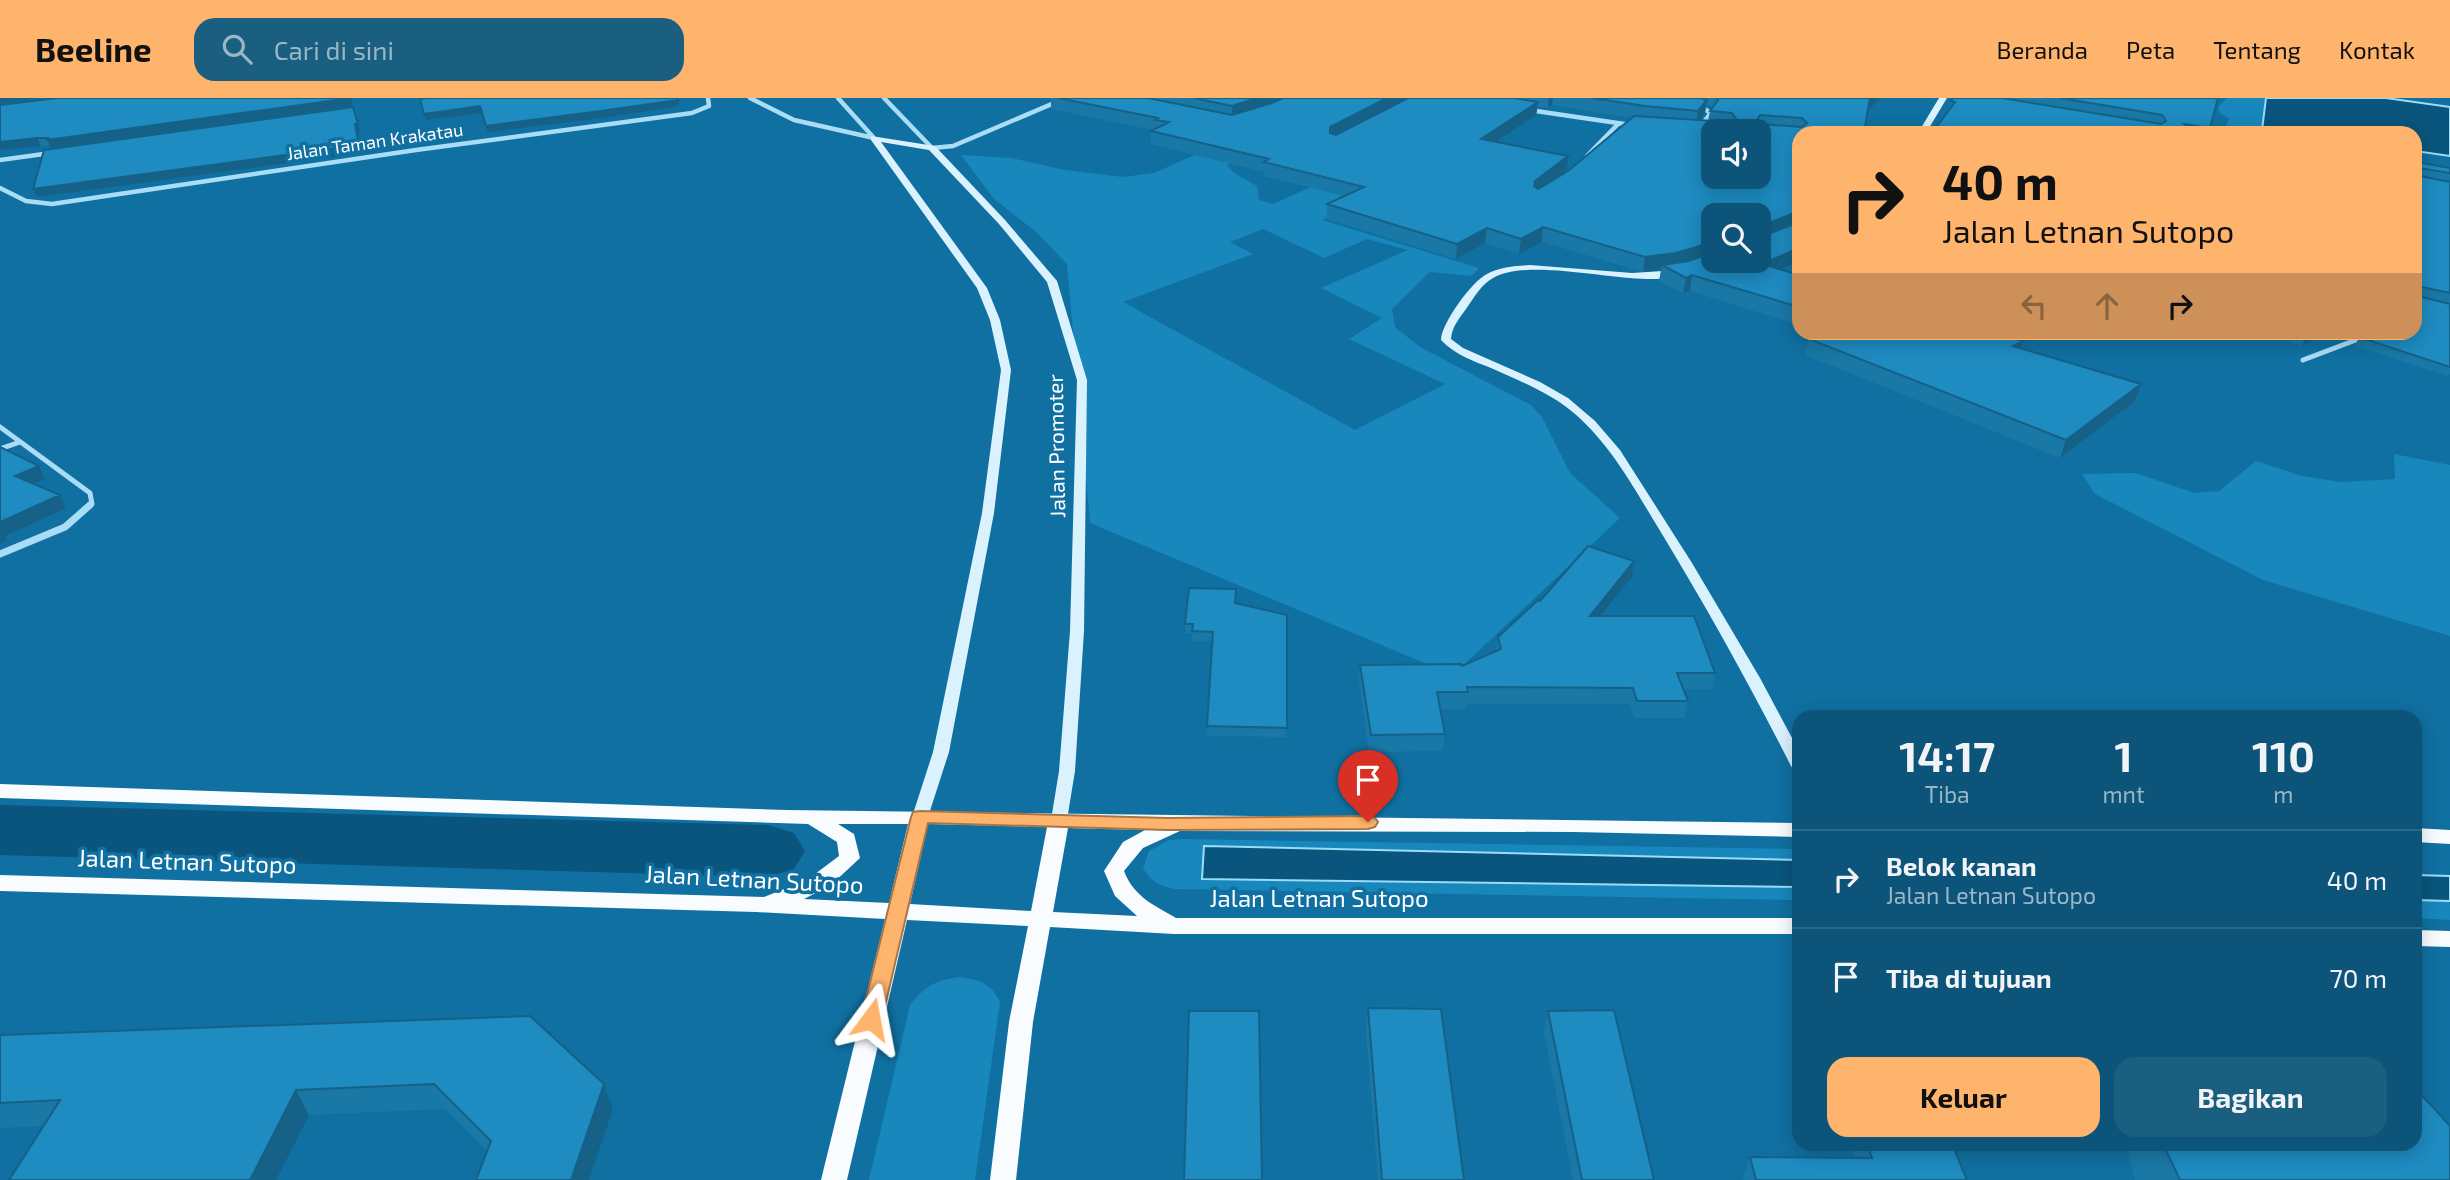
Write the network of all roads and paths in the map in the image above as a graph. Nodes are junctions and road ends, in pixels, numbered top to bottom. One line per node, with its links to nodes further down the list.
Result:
1 (708, 98): 20 (street, Jalan Taman Krakatau)
2 (750, 98): 15 (street)
3 (838, 98): 15 (street)
4 (884, 98): 16 (street, Jalan Promoter)
5 (1066, 98): 16 (street)
6 (1943, 98): 11 (street)
7 (1690, 104): 13 (street)
8 (1527, 110): 9 (street)
9 (1618, 124): 10 (street); 19 (street)
10 (1642, 126)
11 (1926, 126)
12 (1688, 129): 13 (street)
13 (1698, 129): 14 (street)
14 (1701, 129)
15 (874, 138): 16 (street); 31 (street)
16 (932, 148): 32 (street, Jalan Promoter)
17 (55, 152): 18 (street)
18 (0, 160)
19 (1581, 162)
20 (0, 188)
21 (1696, 268): 28 (street)
22 (2356, 340): 23 (street)
23 (2303, 360)
24 (1, 429): 25 (street)
25 (20, 442): 26 (street); 27 (street)
26 (0, 449)
27 (0, 554)
28 (1792, 752)
29 (0, 792): 30 (main road)
30 (812, 817): 31 (main road); 38 (main road)
31 (920, 817): 32 (main road); 39 (main road)
32 (1059, 820): 33 (main road); 40 (main road)
33 (1198, 823): 34 (main road); 41 (main road)
34 (1792, 830)
35 (2422, 835): 36 (main road)
36 (2450, 836)
37 (0, 883): 38 (main road, Jalan Letnan Sutopo)
38 (756, 904): 39 (main road, Jalan Letnan Sutopo)
39 (897, 914): 40 (main road, Jalan Letnan Sutopo); 45 (main road)
40 (1039, 919): 41 (main road, Jalan Letnan Sutopo); 46 (main road)
41 (1174, 926): 42 (main road, Jalan Letnan Sutopo)
42 (1792, 926)
43 (2422, 938): 44 (main road)
44 (2450, 939)
45 (834, 1180)
46 (1003, 1180)

